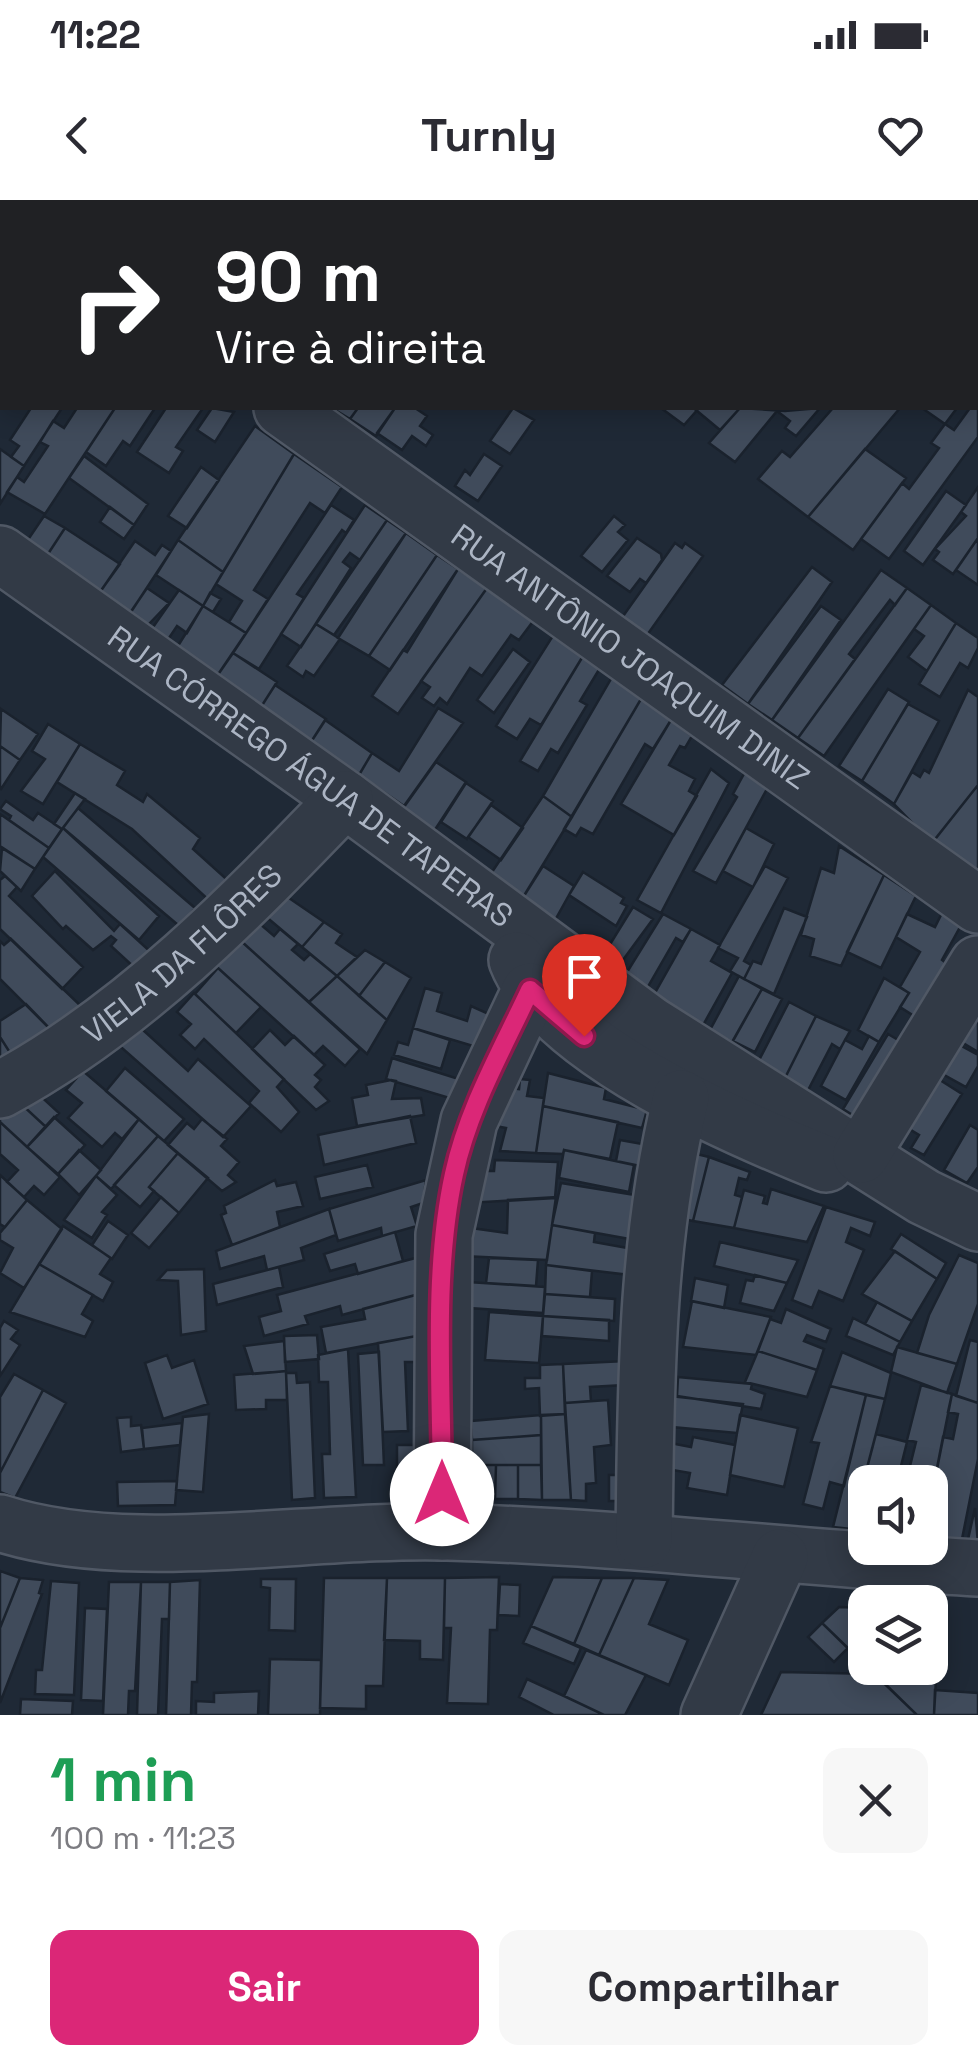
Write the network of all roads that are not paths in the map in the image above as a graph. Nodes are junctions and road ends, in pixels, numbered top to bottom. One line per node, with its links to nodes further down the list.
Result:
1 (285, 410): 4 (street, RUA ANTÔNIO JOAQUIM DINIZ)
2 (0, 554): 3 (street, RUA CÓRREGO ÁGUA DE TAPERAS)
3 (345, 799): 5 (street, RUA CÓRREGO ÁGUA DE TAPERAS); 8 (street, VIELA DA FLÔRES)
4 (978, 905)
5 (505, 918): 7 (street); 10 (street, RUA CÓRREGO ÁGUA DE TAPERAS)
6 (978, 964): 10 (street)
7 (530, 990): 9 (street); 14 (street)
8 (0, 1090)
9 (681, 1098): 11 (street); 15 (street)
10 (860, 1155): 11 (street, RUA CÓRREGO ÁGUA DE TAPERAS)
11 (924, 1198): 12 (street, RUA CÓRREGO ÁGUA DE TAPERAS)
12 (978, 1223)
13 (0, 1522): 14 (street)
14 (442, 1532): 15 (street)
15 (644, 1540): 16 (street)
16 (780, 1557): 17 (street); 18 (street)
17 (978, 1568)
18 (709, 1715)

